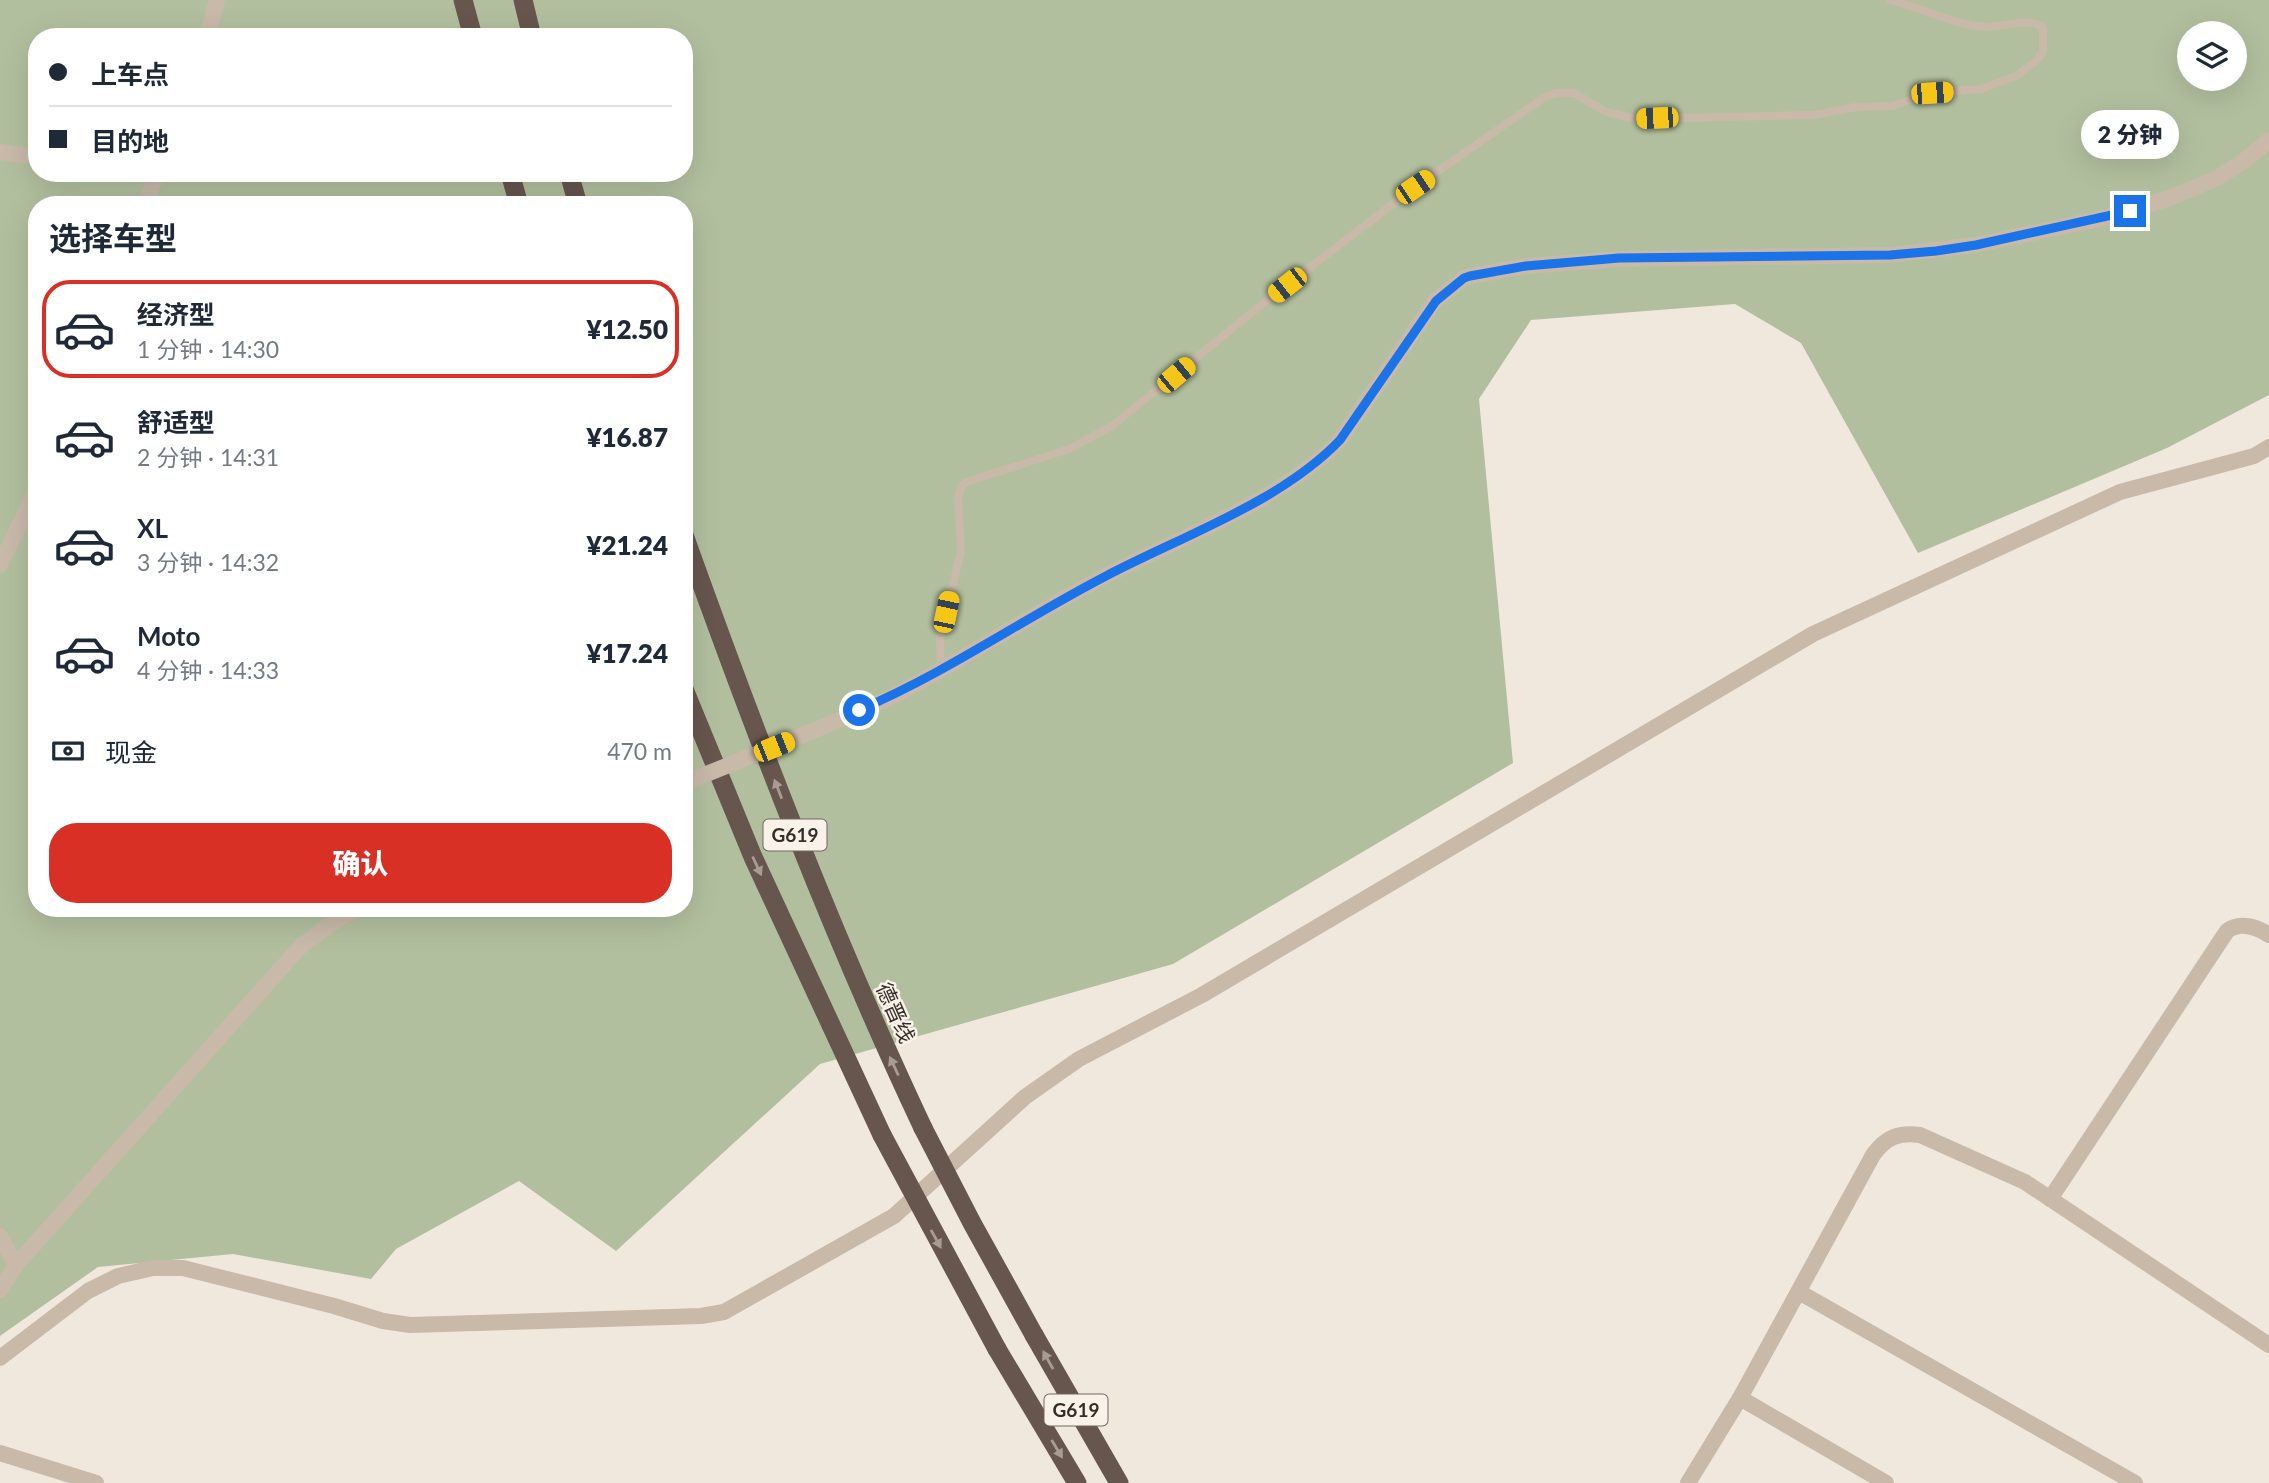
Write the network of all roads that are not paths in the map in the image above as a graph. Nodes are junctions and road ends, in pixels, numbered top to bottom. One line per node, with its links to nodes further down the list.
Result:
1 (217, 0): 5 (street)
2 (463, 0): 6 (highway)
3 (523, 0): 7 (highway)
4 (1890, 0): 15 (lane)
5 (209, 28)
6 (471, 28)
7 (530, 28)
8 (2269, 140): 15 (street)
9 (0, 152): 10 (street)
10 (28, 156)
11 (2269, 447): 26 (street)
12 (28, 507): 14 (street)
13 (693, 560): 31 (highway, 德晋线 / G619, one-way to 13, bridge)
14 (0, 565)
15 (941, 670): 17 (street, bridge)
16 (693, 711): 30 (highway, G619, one-way to 30, bridge)
17 (693, 779)
18 (343, 917): 22 (street)
19 (2269, 935): 20 (street)
20 (2050, 1199): 24 (street); 25 (street)
21 (0, 1237): 22 (street)
22 (16, 1265): 23 (street)
23 (0, 1290)
24 (1799, 1292): 27 (street); 34 (street)
25 (2269, 1345)
26 (0, 1358)
27 (1740, 1398): 32 (street); 33 (street)
28 (0, 1453): 29 (street)
29 (96, 1483)
30 (1077, 1483)
31 (1119, 1483)
32 (1688, 1483)
33 (1886, 1483)
34 (2136, 1483)

